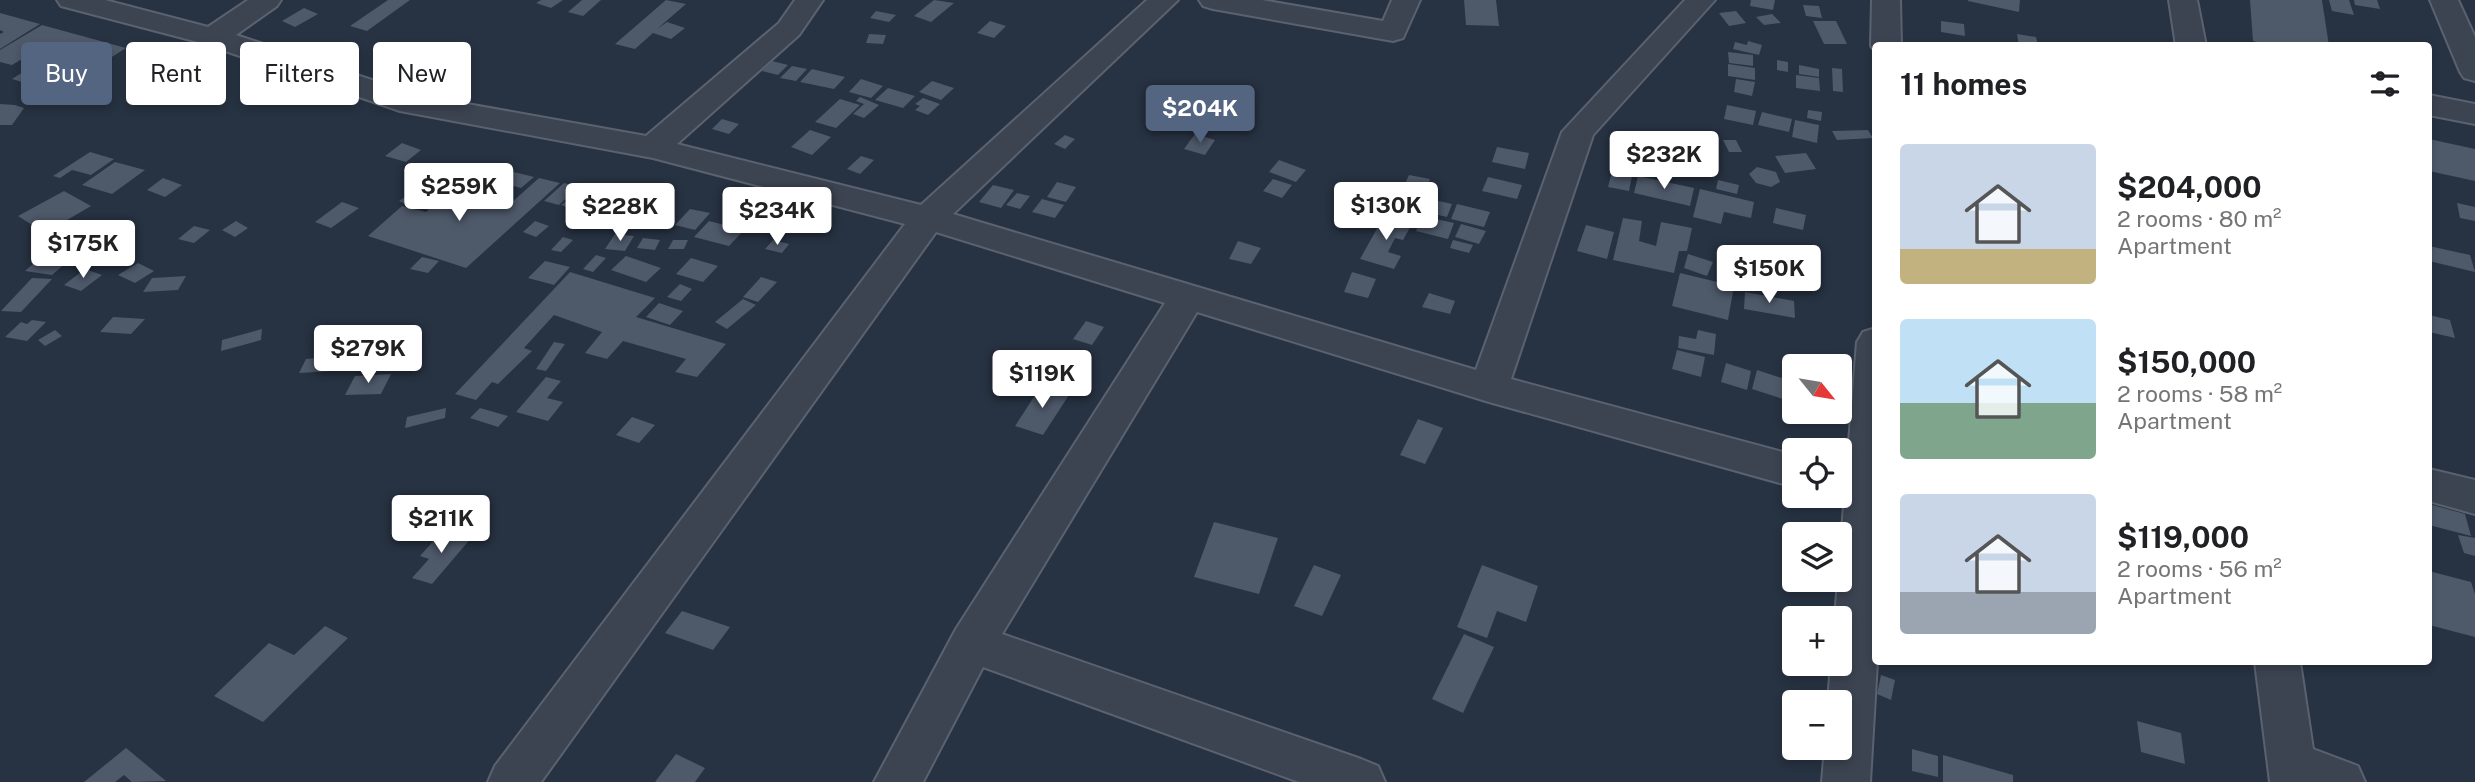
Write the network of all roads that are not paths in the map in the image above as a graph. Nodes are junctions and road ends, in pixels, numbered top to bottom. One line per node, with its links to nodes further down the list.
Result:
1 (71, 0): 11 (street)
2 (267, 0): 11 (street)
3 (809, 0): 17 (street)
4 (1164, 0): 18 (street)
5 (1213, 0): 6 (street)
6 (1406, 0)
7 (1701, 0): 21 (street)
8 (2183, 0): 13 (street)
9 (2444, 0): 14 (street)
10 (1877, 2): 12 (street)
11 (213, 37): 17 (street)
12 (1885, 42)
13 (2190, 42)
14 (2475, 72)
15 (2432, 106): 16 (street)
16 (2475, 114)
17 (653, 148): 18 (street)
18 (928, 218): 19 (street); 30 (street)
19 (1187, 298): 21 (street); 27 (street)
20 (1872, 366): 24 (street)
21 (1489, 388): 22 (street)
22 (1782, 468)
23 (2432, 486): 25 (street)
24 (1852, 487)
25 (2475, 497)
26 (1852, 508): 33 (street)
27 (972, 643): 31 (street); 32 (street)
28 (2278, 665): 29 (street)
29 (2292, 773): 34 (street)
30 (512, 782)
31 (898, 782)
32 (1361, 782)
33 (1846, 782)
34 (2341, 782)

